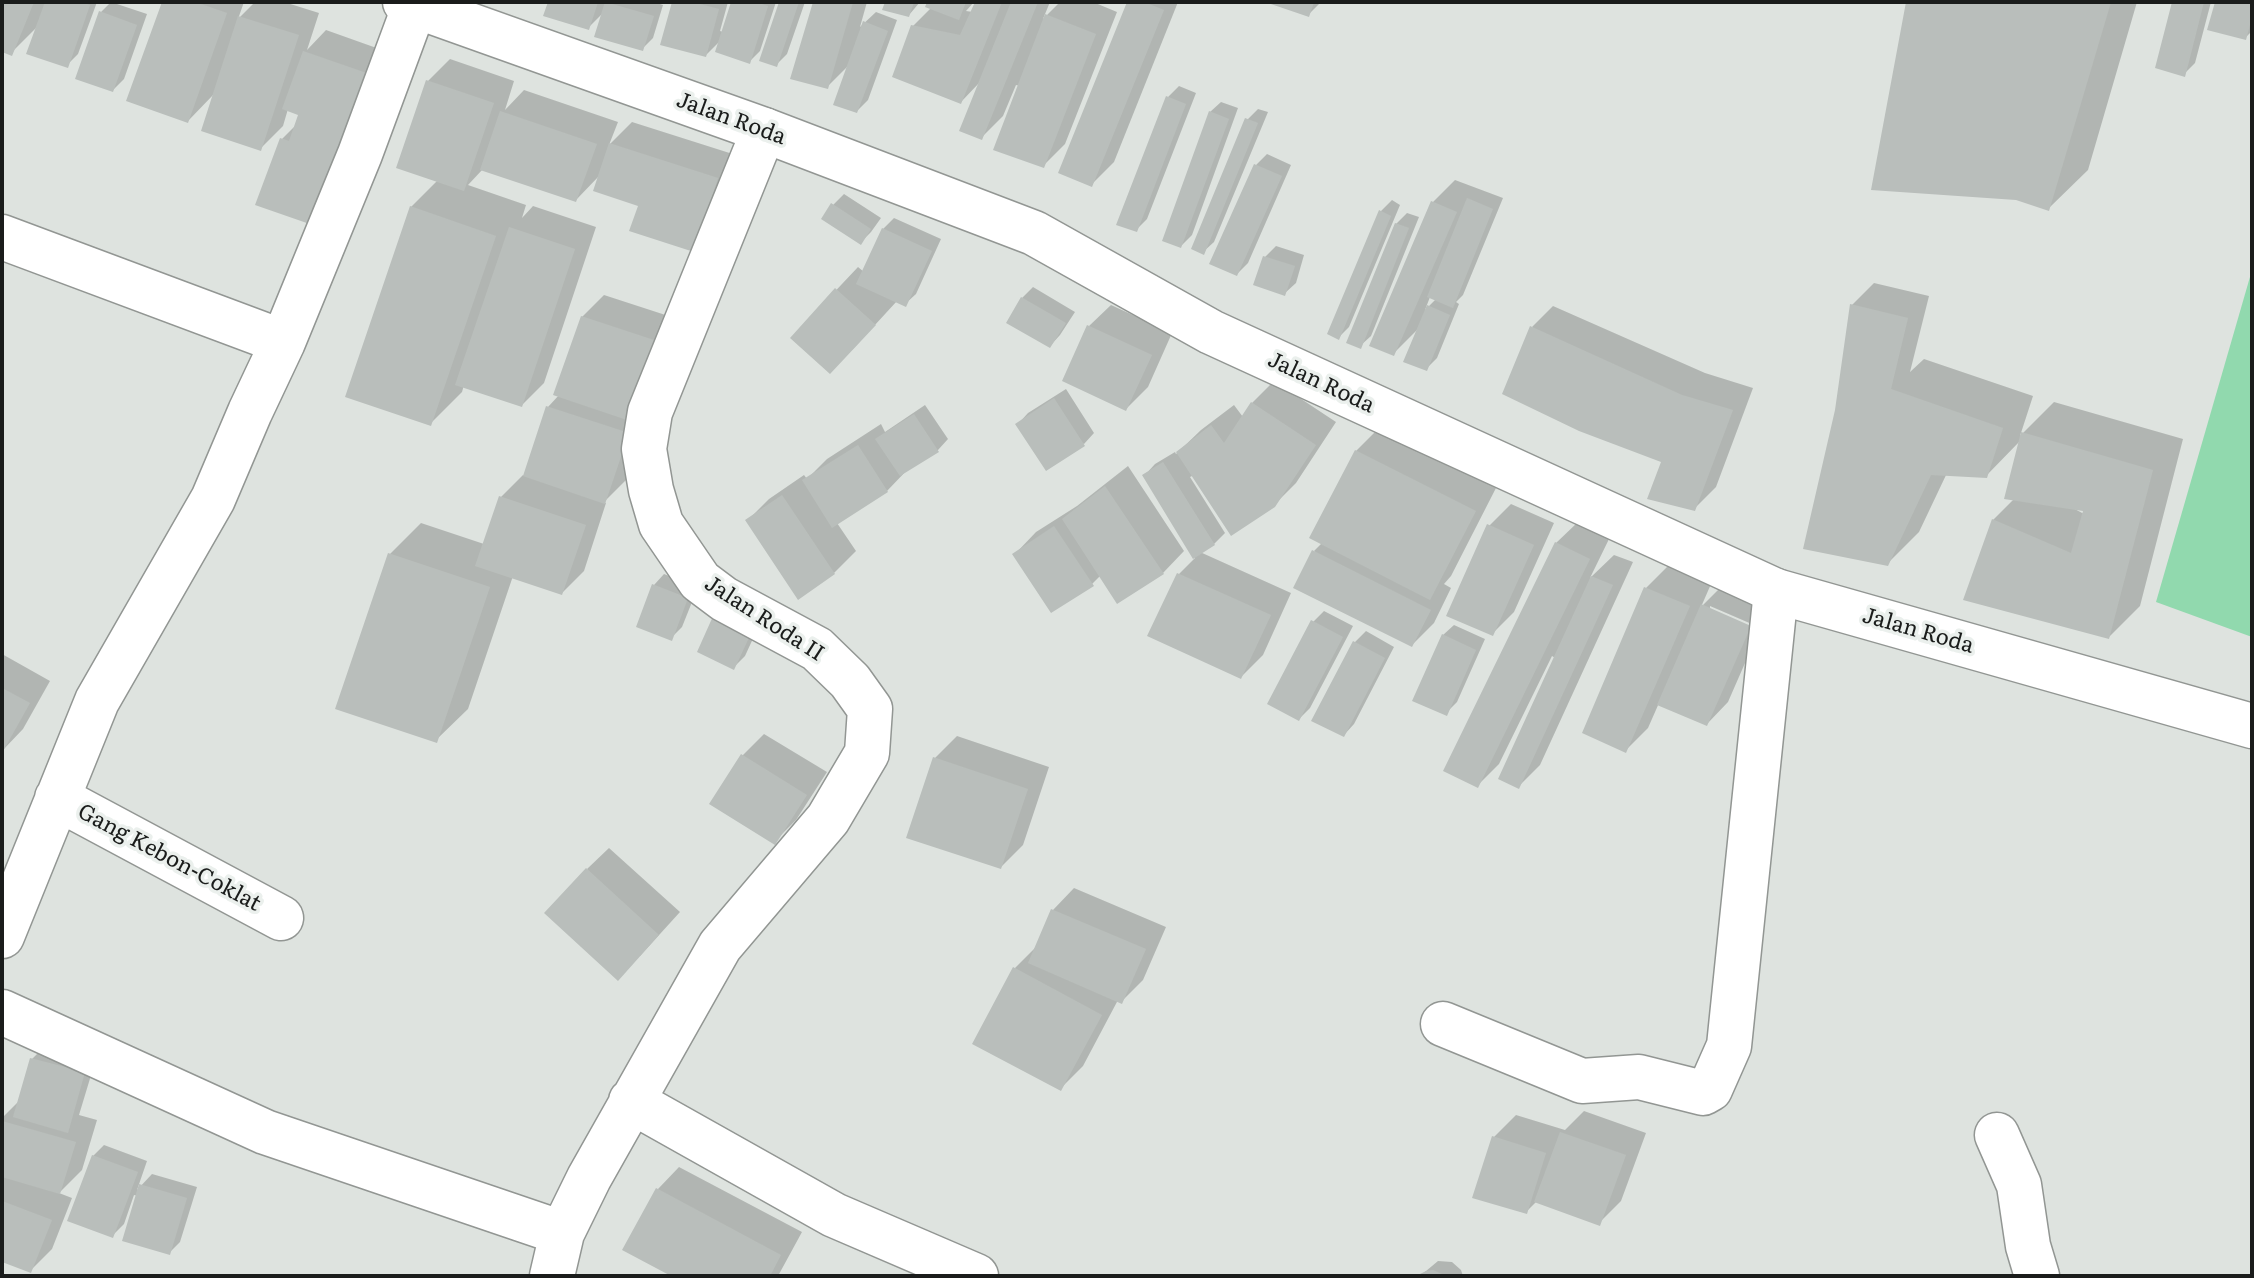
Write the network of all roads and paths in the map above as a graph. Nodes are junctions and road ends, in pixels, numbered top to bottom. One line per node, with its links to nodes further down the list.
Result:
1 (410, 4): 2 (street, Jalan Roda); 4 (street)
2 (764, 130): 5 (street, Jalan Roda); 12 (street, Jalan Roda II)
3 (2, 237): 4 (street)
4 (283, 342): 7 (street)
5 (1776, 591): 6 (street, Jalan Roda); 11 (street)
6 (2252, 726)
7 (57, 798): 8 (street, Gang Kebon-Coklat); 9 (street)
8 (281, 918)
9 (2, 936)
10 (2, 1012): 14 (street)
11 (1443, 1024)
12 (631, 1101): 14 (street, Jalan Roda II); 16 (street)
13 (1997, 1135): 17 (street)
14 (562, 1233): 15 (street, Jalan Roda II)
15 (552, 1276)
16 (976, 1276)
17 (2037, 1276)

